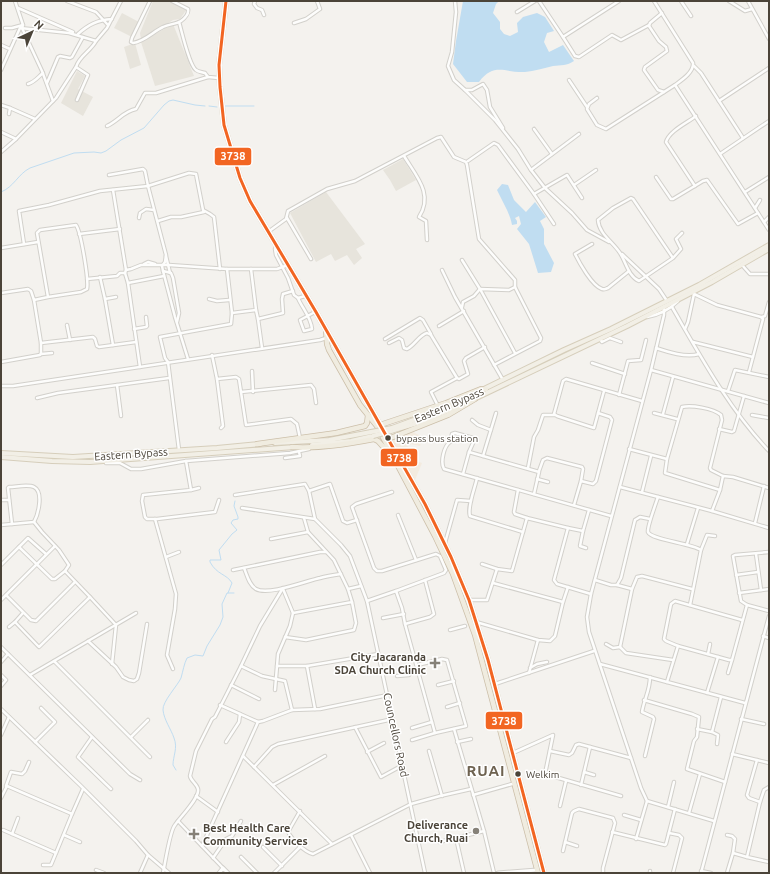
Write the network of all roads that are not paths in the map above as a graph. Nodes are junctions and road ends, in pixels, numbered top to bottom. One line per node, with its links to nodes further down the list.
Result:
1 (15, 1): 17 (street)
2 (66, 1): 23 (street)
3 (120, 1): 24 (street)
4 (150, 1): 25 (street)
5 (172, 1): 25 (street)
6 (226, 1): 44 (highway)
7 (255, 1): 21 (street)
8 (317, 1): 26 (street)
9 (454, 1): 49 (street)
10 (535, 1): 19 (street)
11 (539, 1): 33 (street)
12 (619, 1): 33 (street)
13 (654, 1): 20 (street)
14 (681, 1): 22 (street)
15 (729, 1): 18 (street)
16 (748, 1): 18 (street)
17 (18, 8): 29 (street); 31 (street)
18 (752, 8): 34 (street)
19 (517, 12)
20 (662, 14): 27 (street); 38 (street)
21 (264, 15)
22 (691, 16)
23 (102, 19): 24 (street); 28 (street); 31 (street)
24 (112, 19): 28 (street)
25 (179, 22): 43 (street)
26 (294, 23)
27 (649, 24): 33 (street); 50 (street)
28 (108, 26): 35 (street)
29 (23, 27): 30 (street); 31 (street); 37 (street); 42 (street)
30 (5, 28)
31 (78, 34): 32 (street)
32 (83, 37): 35 (street); 47 (street)
33 (562, 37)
34 (769, 39)
35 (96, 41): 39 (street)
36 (1, 45): 37 (street)
37 (10, 49): 41 (street)
38 (694, 66): 48 (street); 54 (street)
39 (75, 68): 52 (street); 53 (street)
40 (769, 68): 54 (street)
41 (1, 70)
42 (43, 73): 46 (street); 47 (street)
43 (208, 77): 44 (street); 62 (street)
44 (219, 78): 100 (highway)
45 (569, 80): 57 (street)
46 (28, 84)
47 (47, 84): 53 (street)
48 (675, 85): 50 (street); 59 (street)
49 (465, 90): 65 (street); 65 (street)
50 (664, 92): 57 (street)
51 (597, 98): 57 (street)
52 (77, 100)
53 (53, 101): 60 (street)
54 (719, 101): 67 (street)
55 (1, 105): 56 (street)
56 (10, 108): 58 (street); 60 (street)
57 (587, 108)
58 (9, 114)
59 (696, 116): 71 (street); 81 (street)
60 (35, 119): 68 (street)
61 (769, 121): 67 (street)
62 (107, 126)
63 (534, 129): 70 (street)
64 (1, 132): 68 (street)
65 (506, 134): 74 (street)
66 (579, 134): 70 (street)
67 (743, 138): 71 (street)
68 (16, 140): 69 (street)
69 (1, 152)
70 (552, 154): 74 (street)
71 (720, 154): 84 (street)
72 (404, 156): 93 (street); 103 (street); 138 (street)
73 (468, 161): 85 (street)
74 (531, 170): 82 (street)
75 (596, 170): 79 (street)
76 (109, 175): 80 (street)
77 (656, 177): 81 (street)
78 (769, 177): 84 (street)
79 (574, 185): 82 (street); 86 (street)
80 (148, 186): 83 (street); 89 (street); 90 (street)
81 (695, 186): 91 (street)
82 (545, 188): 85 (street); 105 (street)
83 (113, 190): 98 (street); 106 (street)
84 (745, 192): 88 (street)
85 (534, 194): 97 (street)
86 (582, 198)
87 (760, 200): 88 (street)
88 (755, 208): 91 (street)
89 (154, 210): 92 (street); 95 (street)
90 (204, 212): 95 (street); 122 (street)
91 (758, 212): 96 (street)
92 (139, 218)
93 (287, 218): 100 (street); 115 (street)
94 (769, 218): 96 (street)
95 (158, 221): 113 (street)
96 (764, 222): 99 (street)
97 (554, 224)
98 (120, 229): 102 (street); 126 (street)
99 (769, 230)
100 (268, 232): 109 (highway)
101 (682, 233): 114 (street)
102 (79, 234): 104 (street); 136 (street)
103 (427, 240)
104 (38, 242): 106 (street); 144 (street)
105 (610, 242): 112 (street); 114 (street)
106 (24, 244): 110 (street)
107 (592, 244): 128 (street)
108 (769, 245): 152 (main road, Eastern Bypass)
109 (277, 246): 118 (highway); 121 (street)
110 (1, 248)
111 (769, 249): 119 (main road, Eastern Bypass)
112 (620, 253): 128 (street); 134 (street)
113 (166, 255): 117 (street); 120 (street)
114 (673, 258): 134 (street)
115 (311, 259)
116 (462, 260): 139 (street)
117 (169, 265): 120 (street); 122 (street); 129 (street)
118 (288, 265): 121 (street); 130 (highway)
119 (742, 265): 131 (street); 142 (main road, Eastern Bypass)
120 (162, 266): 126 (street); 127 (street)
121 (282, 268): 124 (street); 135 (street)
122 (220, 269): 123 (street)
123 (227, 269): 124 (street); 151 (street)
124 (251, 269): 157 (street)
125 (442, 270): 154 (street)
126 (126, 271): 133 (street); 137 (street)
127 (163, 271): 129 (street); 132 (street)
128 (629, 271): 134 (street)
129 (171, 273): 165 (street)
130 (294, 274): 135 (street); 143 (highway)
131 (769, 274)
132 (164, 276): 137 (street); 165 (street)
133 (100, 277): 136 (street); 147 (street)
134 (647, 277): 152 (street)
135 (288, 278): 140 (street)
136 (87, 279): 144 (street)
137 (128, 283): 168 (street)
138 (515, 287): 139 (street); 189 (street)
139 (480, 289): 154 (street); 189 (street)
140 (293, 291): 146 (street); 164 (street)
141 (1, 293): 150 (street)
142 (694, 293): 149 (main road, Eastern Bypass); 163 (street); 170 (street)
143 (306, 296): 146 (street); 159 (highway)
144 (48, 297): 150 (street)
145 (116, 297): 147 (street)
146 (298, 298): 162 (street)
147 (105, 299): 184 (street)
148 (210, 299): 151 (street)
149 (679, 299): 155 (street); 156 (main road, Eastern Bypass)
150 (34, 300): 181 (street)
151 (230, 300): 160 (street)
152 (667, 301): 182 (main road, Eastern Bypass)
153 (769, 302): 163 (street)
154 (462, 307): 158 (street)
155 (672, 307): 156 (street); 170 (street)
156 (665, 308): 175 (main road, Eastern Bypass); 187 (street)
157 (256, 310): 160 (street); 164 (street)
158 (464, 311): 167 (street); 185 (street)
159 (316, 312): 162 (street); 169 (highway)
160 (232, 313): 171 (street)
161 (146, 316): 168 (street)
162 (308, 317): 162 (street)
163 (762, 318): 193 (street)
164 (258, 319): 186 (street)
165 (177, 322): 171 (street)
166 (67, 325): 176 (street)
167 (438, 326)
168 (134, 329): 178 (street)
169 (325, 329): 173 (highway); 210 (highway)
170 (685, 330): 180 (street)
171 (180, 333): 194 (street); 196 (street)
172 (431, 335): 174 (street); 183 (street); 207 (street)
173 (326, 338): 186 (street); 213 (highway)
174 (385, 338)
175 (600, 339): 179 (street); 182 (main road, Eastern Bypass)
176 (70, 340): 181 (street); 184 (street)
177 (646, 340): 203 (street)
178 (136, 342): 184 (street); 199 (street)
179 (621, 342)
180 (692, 342): 191 (street); 193 (street)
181 (41, 343): 190 (street)
182 (587, 343): 209 (main road, Eastern Bypass); 223 (main road, Eastern Bypass)
183 (389, 344)
184 (113, 345)
185 (485, 347): 198 (street); 207 (street)
186 (262, 348): 192 (street)
187 (656, 348): 191 (street); 200 (street)
188 (52, 353): 190 (street)
189 (515, 353): 198 (street)
190 (41, 354): 195 (street)
191 (699, 354): 215 (street)
192 (212, 355): 194 (street); 208 (street)
193 (753, 357): 202 (street)
194 (188, 359): 196 (street)
195 (1, 362)
196 (168, 362): 199 (street); 206 (street)
197 (592, 363): 203 (street)
198 (494, 365): 209 (street)
199 (140, 367): 212 (street)
200 (651, 370): 204 (street); 224 (street)
201 (252, 371): 219 (street)
202 (749, 372): 205 (street); 217 (street)
203 (625, 374): 220 (street)
204 (673, 377): 215 (street); 231 (street)
205 (769, 377)
206 (169, 378): 211 (street); 251 (street)
207 (457, 378): 227 (street)
208 (217, 379): 218 (street); 241 (street)
209 (503, 380): 214 (main road, Eastern Bypass)
210 (356, 384): 213 (highway); 240 (highway)
211 (117, 385): 222 (street); 236 (street)
212 (1, 386)
213 (351, 388): 232 (highway)
214 (486, 389): 227 (highway)
215 (721, 390): 217 (street); 234 (street)
216 (604, 391): 220 (street); 230 (street); 233 (street)
217 (728, 391): 221 (street)
218 (241, 392): 219 (street); 244 (street)
219 (253, 392): 225 (street)
220 (619, 395): 224 (street)
221 (744, 396): 226 (street); 234 (street)
222 (37, 398)
223 (475, 399): 227 (main road, Eastern Bypass); 245 (highway)
224 (642, 401): 250 (street)
225 (316, 403)
226 (769, 403)
227 (440, 410): 240 (highway); 246 (main road, Eastern Bypass, bridge)
228 (654, 412): 231 (street)
229 (496, 413): 243 (street)
230 (598, 413): 233 (street); 273 (street)
231 (663, 414): 238 (street)
232 (368, 415): 244 (highway); 262 (highway)
233 (555, 415): 267 (street)
234 (738, 415): 242 (street); 252 (street)
235 (752, 415): 237 (street)
236 (121, 416)
237 (769, 418)
238 (677, 419): 242 (street); 264 (street)
239 (472, 420): 243 (street)
240 (380, 425): 245 (highway)
241 (221, 428)
242 (719, 429): 270 (street)
243 (491, 430): 258 (street)
244 (300, 438): 247 (highway)
245 (388, 439): 314 (highway)
246 (328, 442): 247 (main road, Eastern Bypass); 248 (main road, Eastern Bypass)
247 (257, 444): 251 (main road, Eastern Bypass)
248 (292, 447): 249 (highway); 257 (main road, Eastern Bypass)
249 (313, 447): 253 (street); 262 (highway)
250 (629, 449): 259 (street); 276 (street)
251 (179, 450): 256 (main road, Eastern Bypass)
252 (769, 451)
253 (299, 452): 261 (street); 263 (street)
254 (469, 452): 258 (street); 269 (street); 269 (street)
255 (1, 453): 256 (main road, Eastern Bypass)
256 (172, 453): 257 (main road, Eastern Bypass); 265 (main road, Eastern Bypass)
257 (215, 453): 263 (street)
258 (483, 456): 267 (street)
259 (651, 456): 264 (street); 284 (street)
260 (1, 457): 265 (main road, Eastern Bypass)
261 (284, 458)
262 (393, 458): 314 (highway)
263 (215, 459): 266 (street)
264 (667, 459): 281 (street)
265 (105, 460): 266 (street)
266 (186, 461): 279 (street)
267 (528, 468): 268 (street)
268 (539, 472): 272 (street); 273 (street)
269 (463, 474): 271 (street)
270 (723, 476): 275 (street); 281 (street)
271 (477, 478): 280 (street); 291 (street)
272 (537, 479): 274 (street); 285 (street)
273 (581, 481): 292 (street)
274 (548, 482)
275 (764, 486): 278 (street); 306 (street)
276 (620, 487): 284 (street); 298 (street)
277 (199, 488): 279 (street)
278 (769, 488)
279 (191, 490): 302 (street)
280 (518, 490): 285 (street); 301 (street)
281 (720, 490): 296 (street)
282 (309, 491): 286 (street); 300 (street); 304 (street)
283 (392, 492): 304 (street)
284 (642, 492): 287 (street)
285 (534, 494): 292 (street)
286 (235, 495)
287 (658, 496): 294 (street); 303 (street)
288 (1, 500): 289 (street)
289 (9, 500): 305 (street); 307 (street)
290 (219, 500): 302 (street)
291 (471, 501): 313 (street); 317 (street)
292 (574, 505): 295 (street)
293 (242, 508): 299 (street)
294 (698, 508): 296 (street); 318 (street)
295 (589, 509): 298 (street); 311 (street)
296 (712, 511): 306 (street)
297 (398, 515): 330 (street)
298 (611, 516): 344 (street)
299 (304, 518): 300 (street); 312 (street)
300 (315, 518): 348 (street, Councellors Road)
301 (527, 518): 309 (street); 313 (street)
302 (155, 519): 329 (street)
303 (650, 519): 318 (street); 347 (street)
304 (357, 520): 330 (street)
305 (34, 522): 307 (street); 319 (street)
306 (755, 523): 310 (street)
307 (12, 524): 308 (street)
308 (1, 526)
309 (568, 528): 311 (street); 349 (street)
310 (769, 528)
311 (583, 531): 321 (street)
312 (308, 532): 316 (street); 324 (street)
313 (523, 532): 336 (street)
314 (437, 534): 317 (highway); 326 (highway)
315 (715, 536): 322 (street)
316 (271, 539)
317 (445, 543): 331 (highway)
318 (687, 544): 322 (street)
319 (55, 546): 327 (street); 338 (street)
320 (19, 547): 327 (street); 332 (street); 334 (street)
321 (586, 548)
322 (701, 550): 353 (street)
323 (179, 552): 329 (street)
324 (326, 552): 335 (street); 341 (street)
325 (769, 552): 328 (street)
326 (440, 553): 330 (street); 331 (highway); 343 (street)
327 (46, 554): 332 (street)
328 (756, 554): 339 (street); 342 (street)
329 (166, 557): 411 (street)
330 (416, 560)
331 (450, 560): 340 (highway)
332 (36, 564): 338 (street); 359 (street)
333 (482, 564): 336 (street)
334 (1, 565)
335 (244, 568): 337 (street); 350 (street)
336 (497, 569): 346 (street)
337 (233, 570)
338 (65, 571): 345 (street)
339 (758, 572): 342 (street); 355 (street)
340 (455, 573): 362 (highway); 546 (highway)
341 (341, 574): 350 (street); 351 (street)
342 (736, 575): 357 (street)
343 (425, 580): 356 (street); 379 (street)
344 (595, 580): 347 (street); 358 (street)
345 (75, 582): 360 (street); 369 (street)
346 (493, 583): 362 (street); 365 (street)
347 (617, 585): 352 (street)
348 (361, 586): 351 (street); 363 (street, Councellors Road)
349 (568, 587): 358 (street); 365 (street)
350 (283, 588): 371 (street); 406 (street)
351 (348, 589): 364 (street)
352 (632, 589): 353 (street); 391 (street)
353 (692, 589): 366 (street)
354 (769, 589): 355 (street)
355 (761, 590): 357 (street)
356 (396, 591): 363 (street); 372 (street)
357 (739, 593): 367 (street)
358 (591, 594): 394 (street)
359 (6, 595): 361 (street); 369 (street)
360 (90, 596): 376 (street); 380 (street)
361 (1, 600)
362 (469, 600): 377 (highway)
363 (367, 601): 396 (street, Councellors Road)
364 (352, 602): 371 (street); 385 (street)
365 (564, 602): 387 (street)
366 (690, 605): 375 (street); 392 (street)
367 (747, 605): 368 (street); 375 (street)
368 (769, 611)
369 (23, 613): 376 (street)
370 (136, 613): 380 (street)
371 (293, 613): 385 (street)
372 (404, 614): 374 (street); 379 (street)
373 (769, 616): 384 (street)
374 (383, 618)
375 (742, 620): 400 (street)
376 (16, 622): 382 (street)
377 (476, 622): 387 (street); 421 (highway)
378 (147, 624): 404 (street)
379 (406, 624): 409 (street)
380 (116, 625): 388 (street); 404 (street)
381 (465, 626): 383 (street)
382 (9, 627)
383 (450, 630)
384 (763, 636): 386 (street); 431 (street)
385 (285, 637): 407 (street)
386 (769, 638)
387 (538, 640): 410 (street)
388 (88, 641): 401 (street); 404 (street)
389 (606, 644): 391 (street)
390 (710, 644): 397 (street)
391 (620, 646): 399 (street)
392 (678, 646): 397 (street); 399 (street)
393 (1, 647): 395 (street)
394 (594, 651): 405 (street); 413 (street)
395 (8, 654): 402 (street); 415 (street)
396 (378, 654): 408 (street); 427 (street, Councellors Road)
397 (708, 654): 398 (street)
398 (718, 657): 400 (street); 426 (street)
399 (673, 660): 420 (street)
400 (732, 660): 412 (street)
401 (54, 661): 415 (street); 455 (street)
402 (1, 662)
403 (547, 662): 410 (street)
404 (112, 664)
405 (600, 664): 417 (street); 473 (street)
406 (241, 666): 418 (street); 422 (street)
407 (277, 666): 408 (street); 418 (street)
408 (306, 666): 436 (street)
409 (417, 667): 416 (street); 419 (street); 445 (street)
410 (530, 668): 413 (street)
411 (173, 669)
412 (728, 672)
413 (529, 673): 421 (street)
414 (1, 675): 424 (street)
415 (30, 675): 454 (street)
416 (397, 676)
417 (650, 677): 420 (street); 430 (street)
418 (276, 680): 425 (street); 438 (street)
419 (454, 681): 423 (street); 432 (street)
420 (667, 682): 426 (street)
421 (495, 684): 467 (highway)
422 (231, 685): 429 (street); 433 (street)
423 (438, 685)
424 (1, 686)
425 (275, 690)
426 (707, 693): 428 (street)
427 (388, 695): 436 (street); 441 (street, Councellors Road)
428 (721, 697): 431 (street); 451 (street)
429 (259, 699)
430 (644, 700): 450 (street); 471 (street)
431 (745, 702): 442 (street)
432 (460, 703): 434 (street); 449 (street)
433 (220, 705): 439 (street); 495 (street)
434 (447, 707)
435 (41, 708): 458 (street)
436 (315, 709): 438 (street)
437 (1, 710): 440 (street)
438 (292, 710): 444 (street)
439 (240, 714): 444 (street); 459 (street)
440 (9, 717): 453 (street); 458 (street)
441 (393, 719): 447 (street); 477 (street, Councellors Road)
442 (741, 719): 446 (street); 468 (street)
443 (148, 720): 455 (street)
444 (258, 722): 469 (street)
445 (432, 722): 448 (street); 452 (street)
446 (764, 724)
447 (355, 727): 466 (street); 478 (street)
448 (412, 728)
449 (454, 729): 452 (street); 460 (street)
450 (697, 729): 451 (street); 480 (street)
451 (712, 732): 462 (street)
452 (435, 733): 457 (street)
453 (1, 735)
454 (92, 737): 482 (street); 493 (street)
455 (131, 737): 472 (street)
456 (471, 738): 460 (street)
457 (412, 740)
458 (35, 742): 490 (street)
459 (226, 742)
460 (457, 742): 492 (street)
461 (384, 743): 466 (street)
462 (717, 744)
463 (590, 747): 465 (street); 473 (street); 479 (street)
464 (429, 751): 496 (street)
465 (550, 751): 467 (street); 483 (street)
466 (367, 752): 477 (street)
467 (513, 753): 562 (highway)
468 (732, 754): 474 (street); 485 (street)
469 (243, 756): 478 (street); 506 (street)
470 (325, 756): 487 (street)
471 (645, 756)
472 (150, 757)
473 (631, 758): 499 (street)
474 (757, 760): 476 (street); 500 (street)
475 (29, 762): 489 (street)
476 (769, 763)
477 (403, 765): 501 (street, Councellors Road)
478 (254, 767): 487 (street)
479 (584, 772): 481 (street); 488 (street)
480 (700, 774): 485 (street); 507 (street)
481 (594, 775)
482 (140, 780)
483 (566, 781): 488 (street); 502 (street)
484 (674, 782): 503 (street)
485 (725, 782): 514 (street)
486 (512, 784): 494 (street)
487 (273, 785): 505 (street)
488 (581, 785): 497 (street)
489 (6, 786): 498 (street); 508 (street)
490 (83, 788): 508 (street); 536 (street)
491 (769, 788): 500 (street)
492 (471, 789): 494 (street); 496 (street)
493 (111, 790)
494 (473, 795): 516 (street)
495 (196, 796): 506 (street); 512 (street)
496 (442, 796): 501 (street)
497 (621, 796)
498 (1, 798)
499 (647, 801): 503 (street); 511 (street)
500 (760, 802): 538 (street)
501 (411, 804): 521 (street); 558 (street, Councellors Road)
502 (560, 806)
503 (668, 807): 504 (street)
504 (675, 809): 507 (street); 518 (street)
505 (300, 811): 528 (street); 532 (street)
506 (218, 812): 529 (street)
507 (689, 813): 514 (street)
508 (72, 814): 520 (street)
509 (624, 815): 511 (street)
510 (18, 818): 519 (street)
511 (641, 820): 524 (street)
512 (178, 821): 529 (street); 543 (street)
513 (241, 821): 539 (street)
514 (714, 821): 548 (street)
515 (2, 831): 519 (street)
516 (484, 831): 523 (street); 560 (street)
517 (612, 832): 524 (street); 527 (street); 563 (street)
518 (669, 833): 524 (street); 564 (street)
519 (12, 834): 535 (street)
520 (64, 835): 525 (street); 535 (street)
521 (351, 835): 528 (street); 557 (street)
522 (728, 835): 534 (street)
523 (456, 838): 526 (street); 559 (street)
524 (636, 838)
525 (80, 842)
526 (439, 842)
527 (565, 842): 530 (street); 533 (street)
528 (332, 844): 532 (street)
529 (202, 846): 539 (street)
530 (577, 846)
531 (262, 847): 542 (street)
532 (300, 847): 542 (street)
533 (563, 851)
534 (733, 852): 538 (street); 566 (street)
535 (56, 853): 541 (street)
536 (148, 855): 543 (street); 550 (street)
537 (241, 857): 555 (street)
538 (747, 857): 540 (street)
539 (213, 858): 544 (street)
540 (769, 862)
541 (43, 865)
542 (282, 866): 556 (street)
543 (164, 868): 551 (street); 552 (street)
544 (223, 868): 553 (street); 554 (street)
545 (96, 870): 549 (street)
546 (538, 871): 547 (street)
547 (507, 872): 561 (street)
548 (701, 872): 565 (street)
549 (104, 873)
550 (140, 873)
551 (164, 873)
552 (169, 873)
553 (218, 873)
554 (228, 873)
555 (256, 873)
556 (274, 873)
557 (370, 873)
558 (425, 873)
559 (464, 873)
560 (494, 873)
561 (498, 873)
562 (544, 873)
563 (603, 873)
564 (673, 873)
565 (711, 873)
566 (727, 873)

